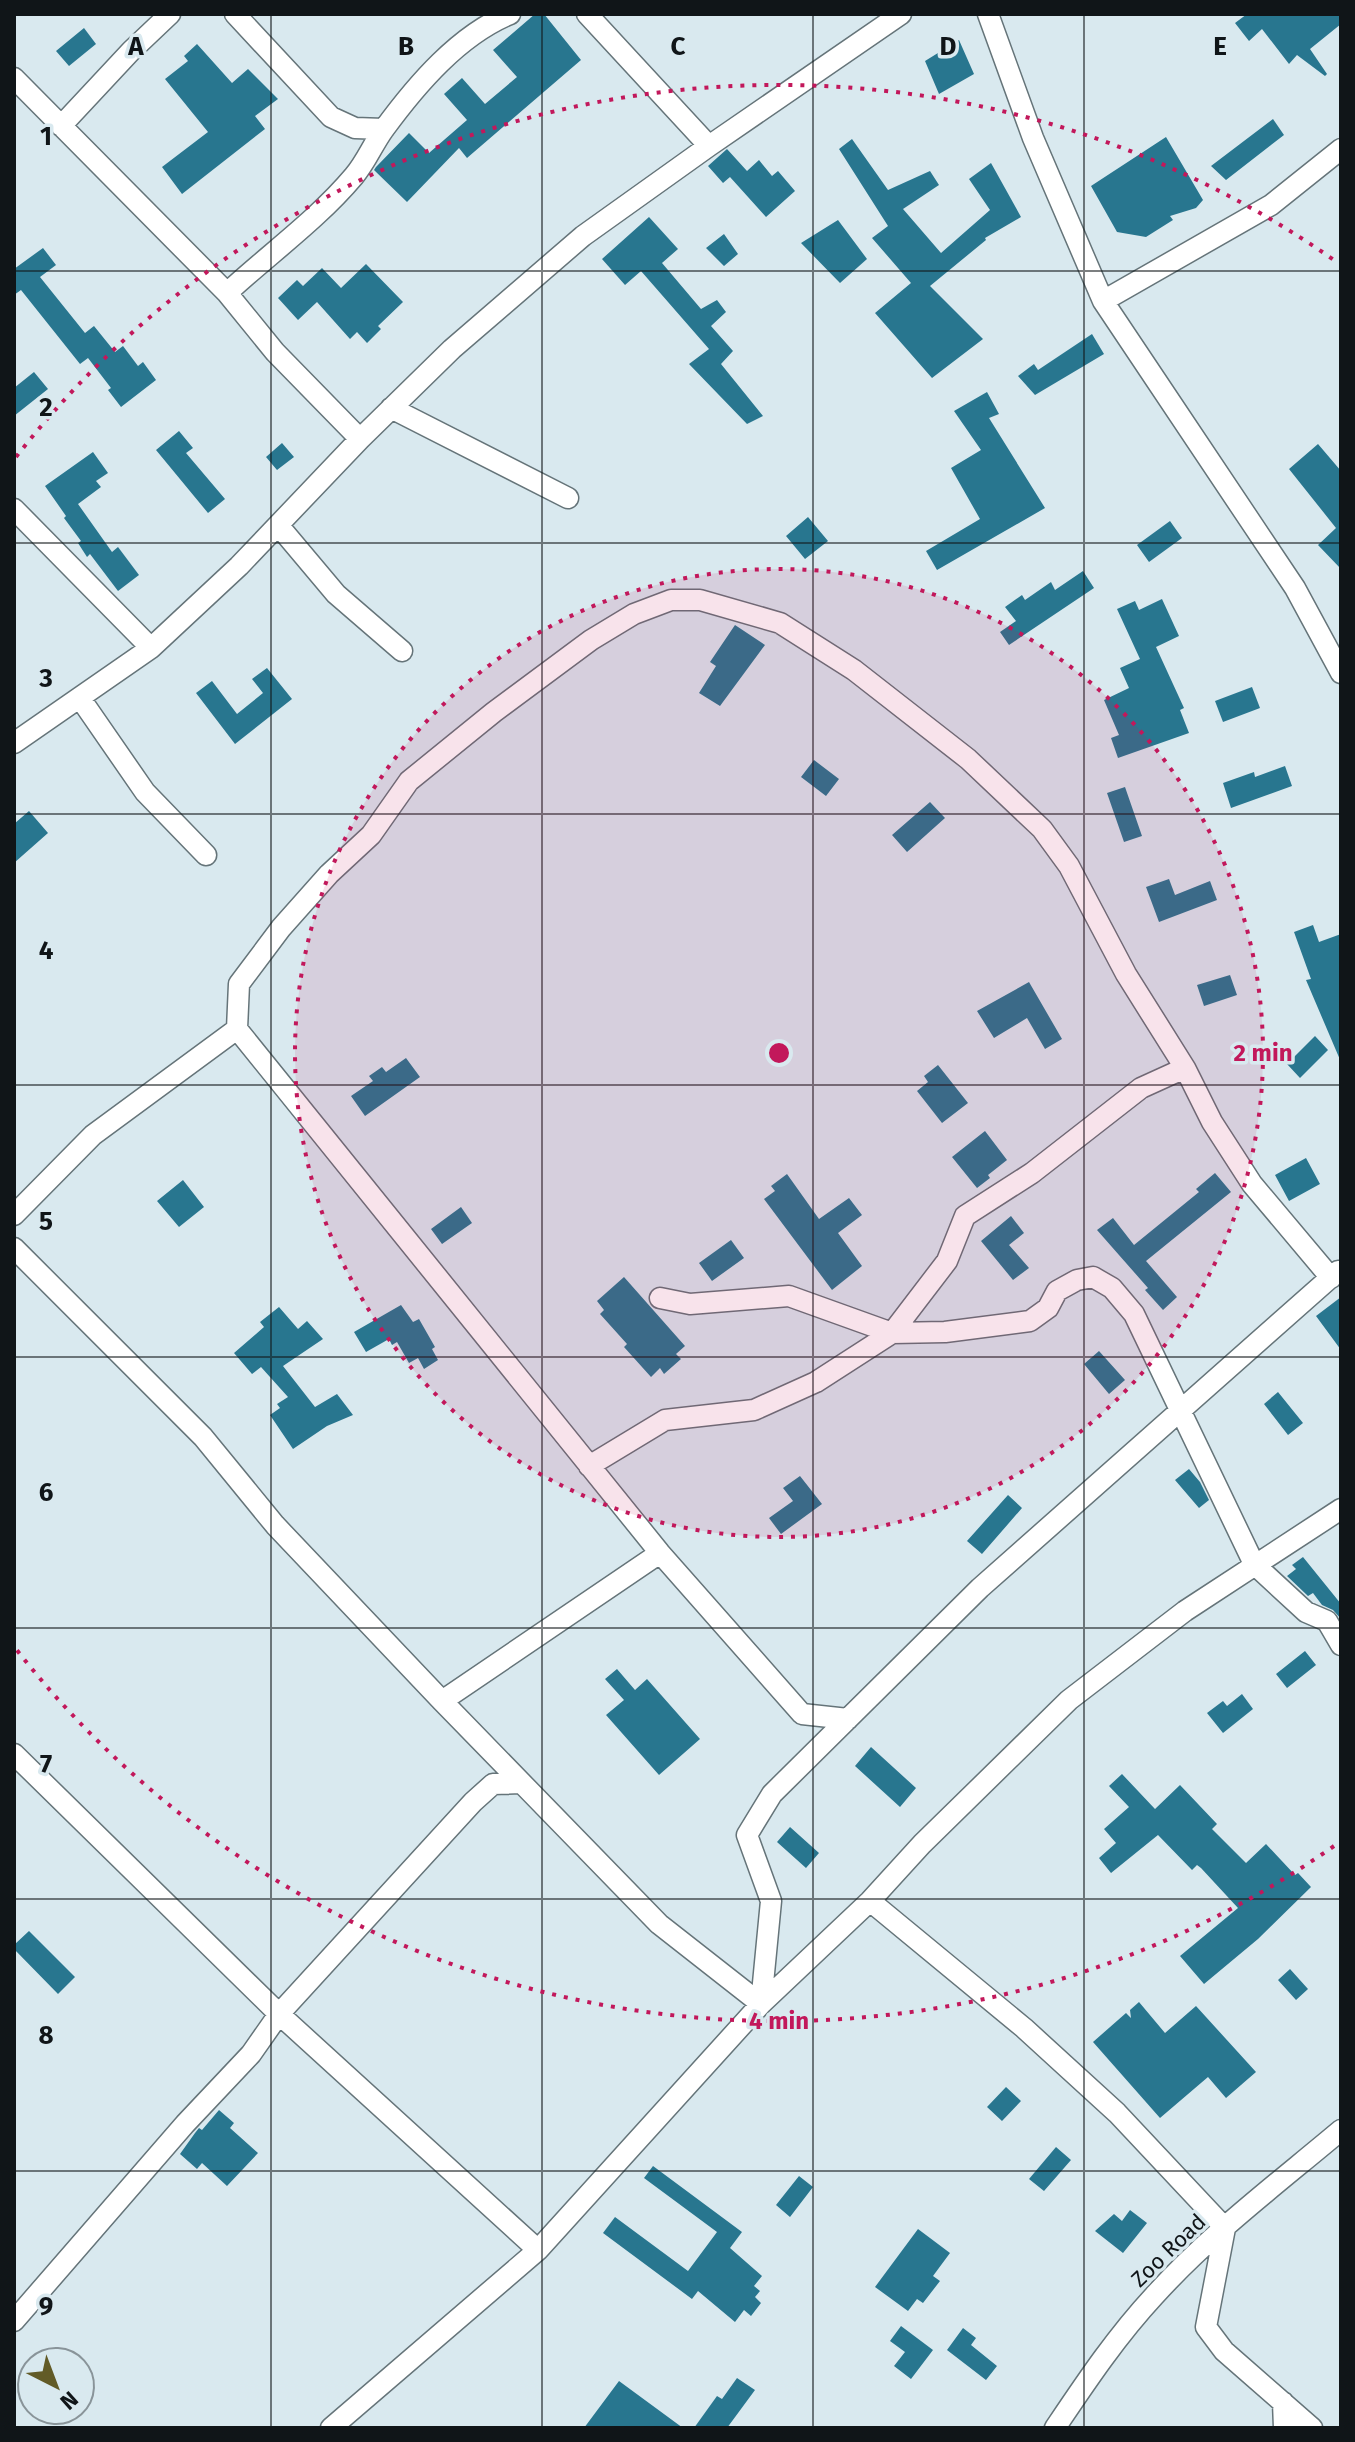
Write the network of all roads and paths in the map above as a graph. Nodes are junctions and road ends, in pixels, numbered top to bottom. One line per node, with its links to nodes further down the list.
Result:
1 (170, 14): 8 (street)
2 (235, 14): 9 (street)
3 (510, 14): 9 (street)
4 (587, 14): 10 (street)
5 (901, 14): 10 (street)
6 (988, 14): 13 (street)
7 (14, 78): 8 (street)
8 (61, 126): 12 (street)
9 (384, 129): 12 (street)
10 (709, 146): 14 (street)
11 (1341, 149): 13 (street)
12 (227, 293): 15 (street)
13 (1103, 301): 21 (street)
14 (391, 408): 15 (street); 16 (street)
15 (360, 439): 18 (street)
16 (568, 498)
17 (14, 509): 19 (street)
18 (278, 525): 19 (street); 20 (street)
19 (151, 648): 22 (street)
20 (402, 651)
21 (1341, 673)
22 (80, 698): 23 (street); 24 (street)
23 (14, 743)
24 (206, 855)
25 (237, 1029): 26 (street); 27 (street); 33 (street)
26 (1185, 1068): 29 (street); 31 (street)
27 (14, 1215)
28 (14, 1248): 38 (street)
29 (1336, 1273): 32 (street)
30 (660, 1298): 31 (street)
31 (892, 1333): 32 (street); 33 (street)
32 (1180, 1411): 36 (street); 39 (street)
33 (589, 1466): 35 (street)
34 (1341, 1509): 36 (street)
35 (660, 1553): 38 (street); 39 (street)
36 (1254, 1564): 37 (street); 42 (street)
37 (1341, 1645)
38 (442, 1701): 41 (street)
39 (848, 1719): 43 (street)
40 (14, 1754): 44 (street)
41 (521, 1783): 43 (street); 44 (street)
42 (870, 1901): 43 (street); 46 (street)
43 (761, 2004): 47 (street)
44 (279, 2014): 47 (street); 48 (street)
45 (1341, 2130): 46 (street, Zoo Road)
46 (1225, 2228): 49 (street); 51 (street, Zoo Road)
47 (538, 2250): 50 (street)
48 (14, 2321)
49 (1283, 2402): 52 (street); 53 (street)
50 (331, 2428)
51 (1055, 2428)
52 (1284, 2428)
53 (1312, 2428)

